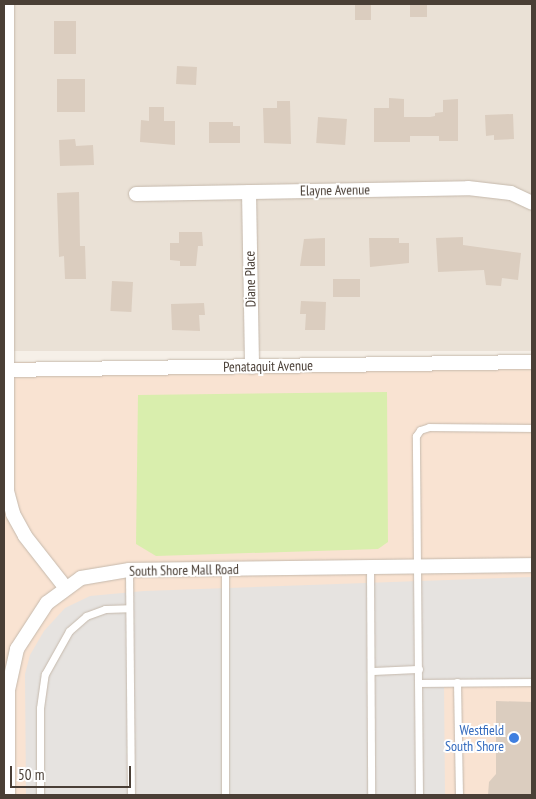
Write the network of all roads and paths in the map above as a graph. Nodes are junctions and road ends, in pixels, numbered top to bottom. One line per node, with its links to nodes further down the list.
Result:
1 (7, 4): 7 (street)
2 (249, 192): 3 (street, Elayne Avenue); 4 (street, Elayne Avenue); 6 (street, Diane Place)
3 (136, 194)
4 (532, 203)
5 (532, 362): 6 (street, Penataquit Avenue)
6 (252, 367): 7 (street, Penataquit Avenue)
7 (6, 370): 14 (street)
8 (532, 428): 11 (lane)
9 (532, 565): 11 (street, South Shore Mall Road)
10 (370, 566): 11 (street, South Shore Mall Road); 12 (street, South Shore Mall Road); 17 (lane)
11 (416, 566): 16 (lane)
12 (225, 569): 13 (street, South Shore Mall Road); 24 (lane)
13 (129, 570): 14 (street, South Shore Mall Road); 15 (lane)
14 (65, 587): 21 (street, South Shore Mall Road)
15 (129, 608): 22 (lane); 23 (lane)
16 (420, 669): 17 (lane); 20 (lane)
17 (371, 671): 25 (lane)
18 (457, 682): 19 (lane); 20 (lane); 27 (lane)
19 (532, 682)
20 (420, 683): 26 (lane)
21 (8, 795)
22 (40, 795)
23 (131, 795)
24 (226, 795)
25 (371, 795)
26 (419, 795)
27 (458, 795)

